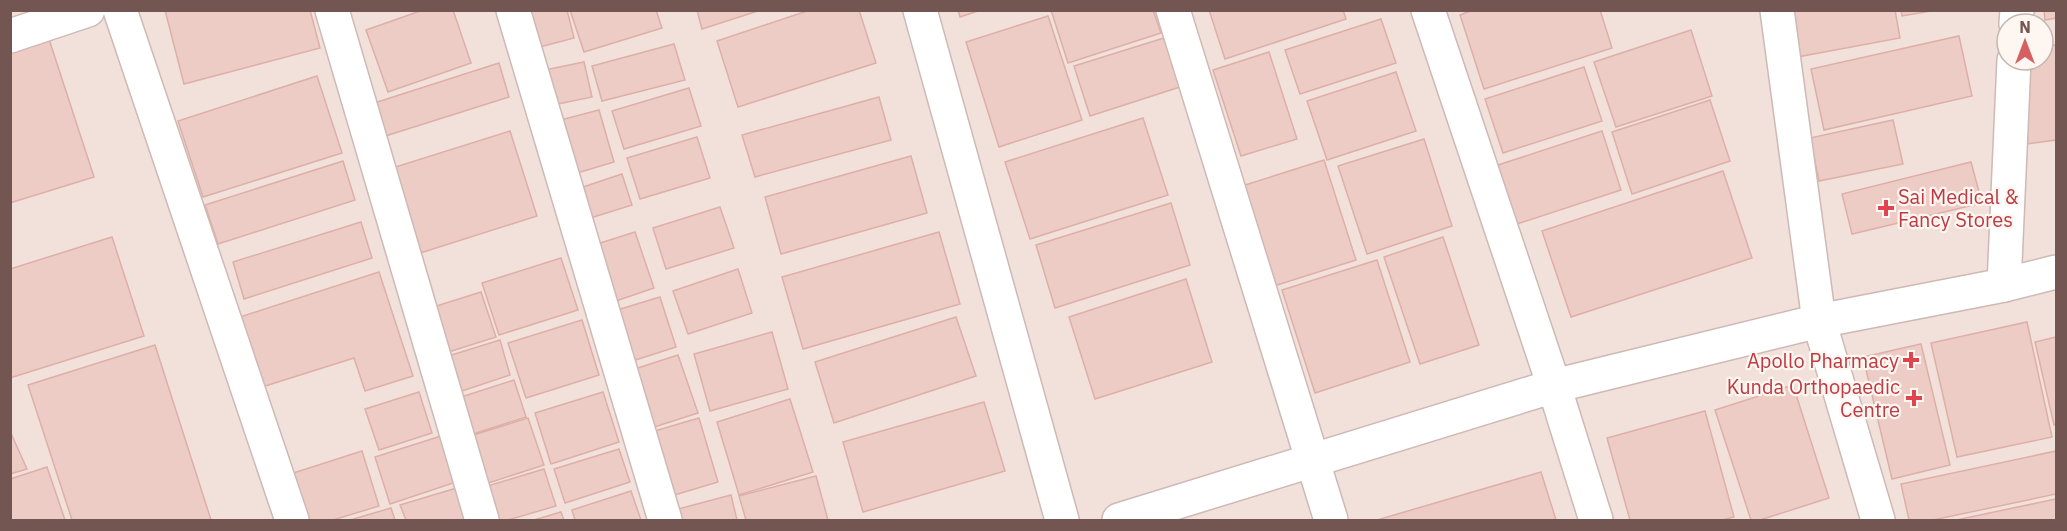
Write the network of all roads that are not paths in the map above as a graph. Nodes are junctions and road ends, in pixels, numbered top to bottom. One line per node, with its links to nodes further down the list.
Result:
1 (88, 10): 9 (street)
2 (120, 10): 16 (street)
3 (332, 10): 17 (street)
4 (513, 10): 18 (street)
5 (920, 10): 19 (street)
6 (1173, 10): 15 (street)
7 (1428, 10): 14 (street)
8 (1777, 10): 13 (street)
9 (10, 36)
10 (2013, 72): 12 (street)
11 (2056, 272): 12 (street)
12 (2004, 285): 13 (street)
13 (1818, 321): 14 (street); 23 (street)
14 (1554, 386): 15 (street); 22 (street)
15 (1312, 461): 20 (street); 21 (street)
16 (292, 520)
17 (482, 520)
18 (665, 520)
19 (1062, 520)
20 (1119, 520)
21 (1331, 520)
22 (1596, 520)
23 (1878, 520)

